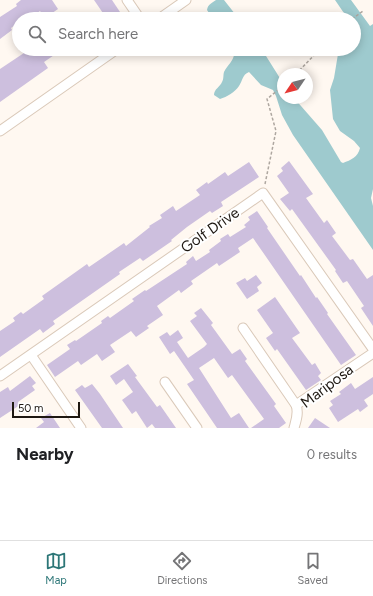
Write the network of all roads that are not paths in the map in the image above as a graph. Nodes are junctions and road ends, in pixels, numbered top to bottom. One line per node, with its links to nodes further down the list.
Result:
1 (127, 0): 3 (street)
2 (186, 0): 4 (street)
3 (135, 12)
4 (169, 12)
5 (107, 56): 6 (street)
6 (0, 131)
7 (243, 328): 13 (street)
8 (373, 349): 10 (street, Golf Drive)
9 (373, 353): 13 (street, Mariposa)
10 (31, 355): 11 (street, Golf Drive); 14 (street)
11 (0, 376)
12 (165, 382): 15 (street)
13 (296, 405): 16 (street, Mariposa)
14 (81, 428)
15 (196, 428)
16 (294, 428)

